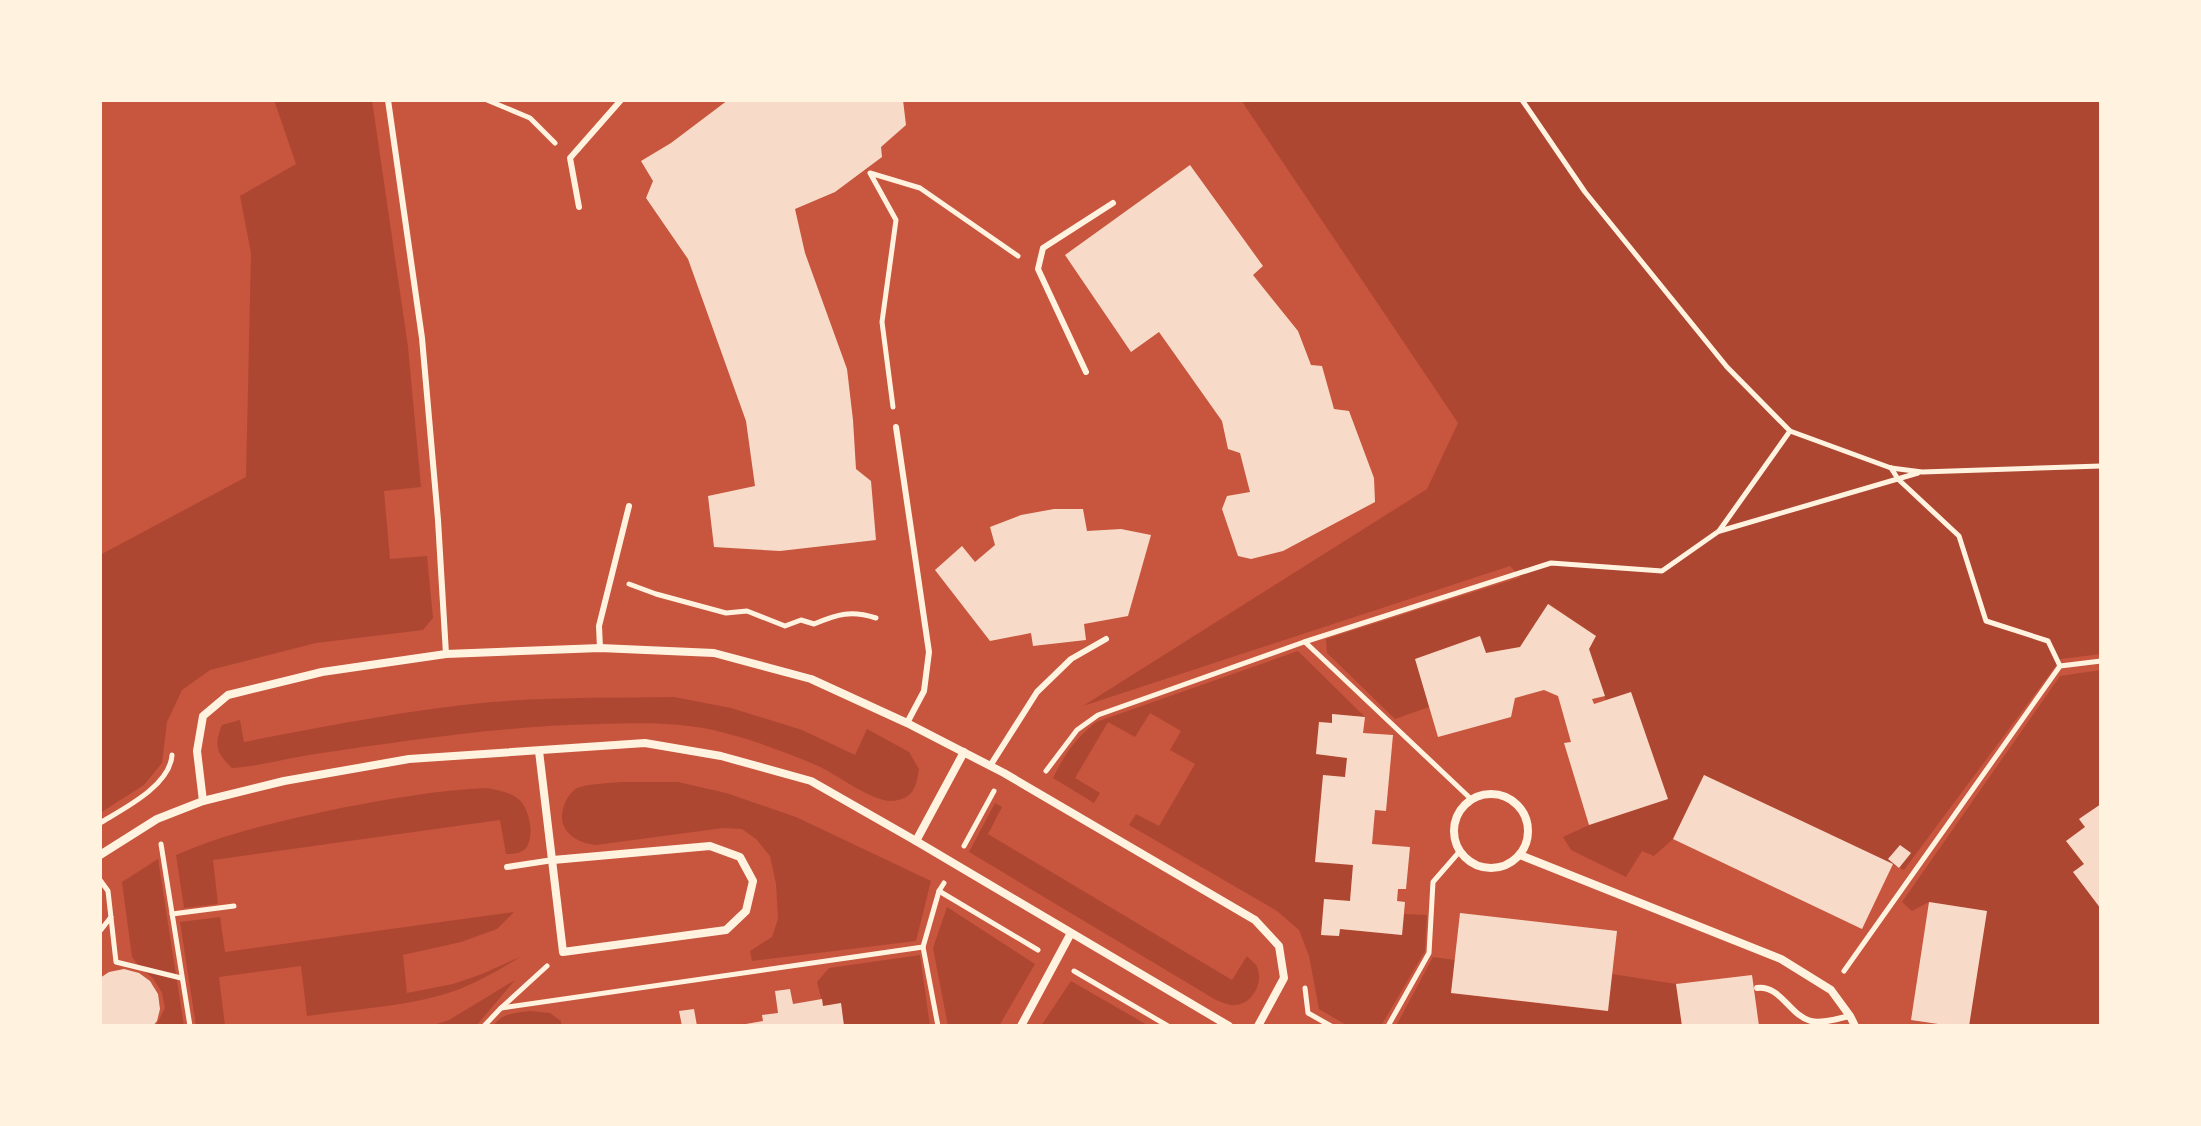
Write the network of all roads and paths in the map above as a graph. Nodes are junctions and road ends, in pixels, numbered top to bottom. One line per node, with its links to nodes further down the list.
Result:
1 (388, 100): 23 (lane)
2 (487, 100): 5 (path)
3 (621, 100): 5 (lane)
4 (1522, 100): 11 (path)
5 (570, 158): 7 (lane)
6 (1113, 203): 8 (lane)
7 (579, 207)
8 (1038, 269): 9 (lane); 10 (path)
9 (1086, 372)
10 (896, 427): 26 (lane)
11 (1790, 431): 13 (path); 17 (path)
12 (2101, 466): 14 (path)
13 (1891, 468): 14 (path); 15 (path)
14 (1922, 472): 15 (path)
15 (1898, 479): 17 (path); 25 (path)
16 (629, 506): 18 (lane)
17 (1719, 531): 21 (path)
18 (611, 577): 19 (path); 22 (lane)
19 (876, 618)
20 (1106, 639): 29 (lane)
21 (1304, 642): 31 (path); 32 (path)
22 (600, 648): 23 (street); 26 (street)
23 (446, 654): 33 (street)
24 (2101, 661): 25 (path)
25 (2060, 666): 52 (path)
26 (907, 723): 28 (street)
27 (539, 751): 33 (street); 35 (street); 39 (street)
28 (964, 752): 29 (street); 35 (street)
29 (990, 766): 30 (street)
30 (1004, 773): 31 (street); 40 (path)
31 (1033, 790): 60 (street)
32 (1471, 799): 36 (street); 38 (street)
33 (203, 801): 34 (street)
34 (157, 819): 37 (street); 44 (path)
35 (916, 841): 40 (street)
36 (1460, 851): 38 (street); 61 (path)
37 (100, 855)
38 (1520, 855): 52 (street)
39 (553, 860): 41 (lane); 49 (street); 49 (street)
40 (954, 864): 47 (street); 48 (path)
41 (507, 867)
42 (100, 880): 45 (path)
43 (234, 906): 44 (path)
44 (172, 914): 50 (path)
45 (111, 917): 46 (path); 50 (path)
46 (100, 931)
47 (1071, 933): 58 (street); 59 (street)
48 (923, 947): 53 (path); 57 (path)
49 (563, 952): 53 (path)
50 (182, 978): 55 (path)
51 (1757, 988): 54 (lane)
52 (1831, 990): 54 (street)
53 (501, 1008): 56 (path)
54 (1850, 1016): 62 (street)
55 (190, 1026)
56 (484, 1026)
57 (938, 1026)
58 (1021, 1026)
59 (1229, 1026)
60 (1258, 1026)
61 (1388, 1026)
62 (1855, 1026)

